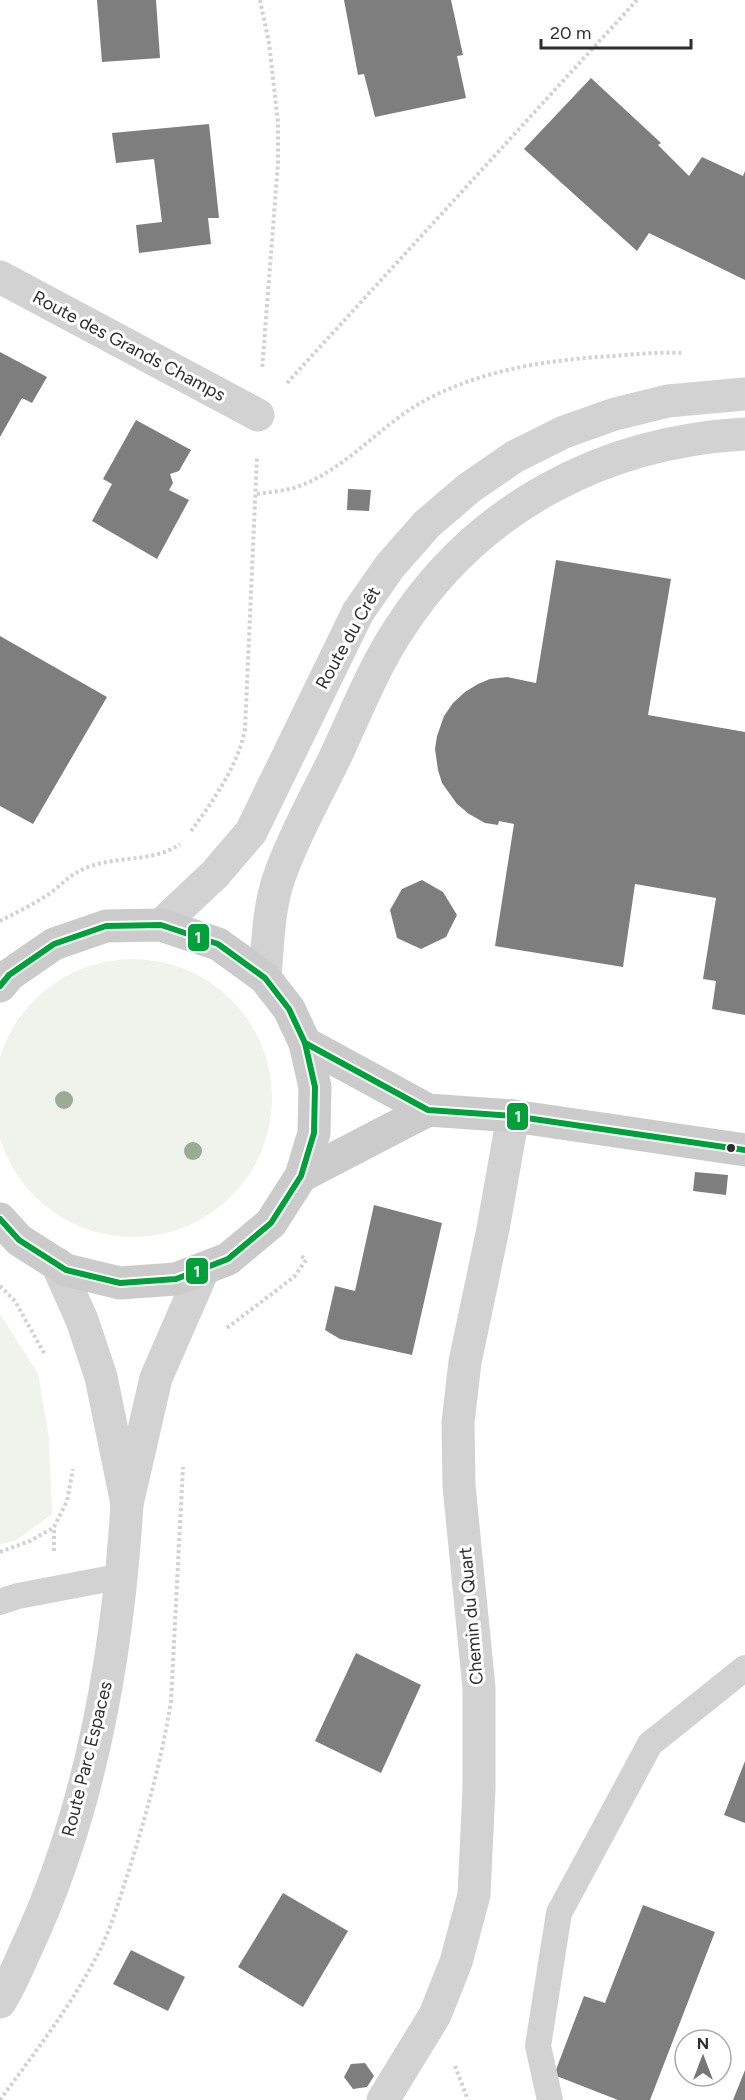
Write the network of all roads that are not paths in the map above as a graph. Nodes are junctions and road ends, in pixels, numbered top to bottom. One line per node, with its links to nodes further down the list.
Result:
1 (0, 277): 3 (street, Route des Grands Champs)
2 (745, 394): 5 (street, Route du Crêt)
3 (258, 415)
4 (745, 434): 6 (street)
5 (161, 925): 6 (main road); 7 (main road)
6 (265, 978): 8 (main road)
7 (0, 986)
8 (305, 1043): 9 (main road); 12 (main road)
9 (428, 1110): 10 (main road); 12 (main road)
10 (513, 1116): 11 (main road); 21 (street, Chemin du Quart)
11 (745, 1150)
12 (301, 1176): 15 (main road)
13 (0, 1219): 14 (main road)
14 (57, 1264): 15 (main road); 16 (street, Route Parc Espaces)
15 (204, 1268): 16 (street, Route Parc Espaces)
16 (127, 1504): 17 (street, Route Parc Espaces)
17 (123, 1576): 18 (lane); 20 (street, Route Parc Espaces)
18 (0, 1602)
19 (745, 1668): 22 (lane)
20 (0, 2002)
21 (383, 2100)
22 (550, 2100)

